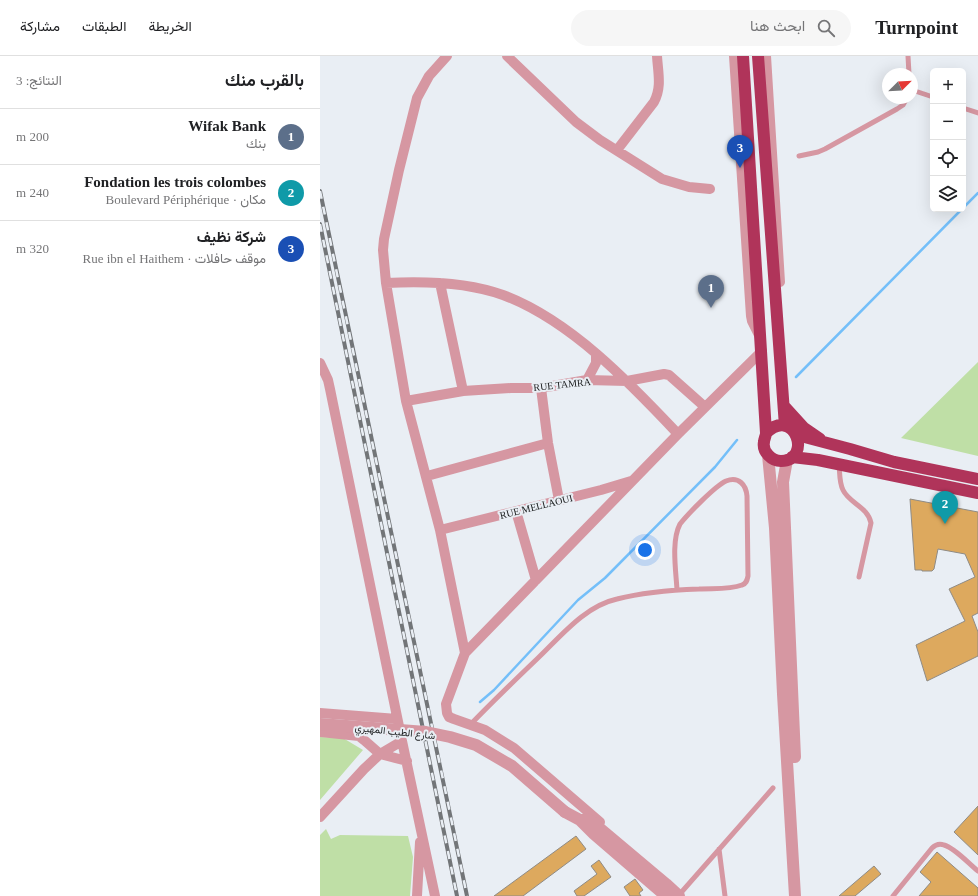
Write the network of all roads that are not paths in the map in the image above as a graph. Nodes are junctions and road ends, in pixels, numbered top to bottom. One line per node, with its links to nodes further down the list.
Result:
1 (447, 56): 18 (street)
2 (507, 56): 15 (street)
3 (657, 56): 15 (street)
4 (734, 56): 20 (street)
5 (743, 56): 20 (highway)
6 (758, 56): 26 (highway)
7 (766, 56): 26 (street)
8 (908, 56): 9 (lane)
9 (909, 68)
10 (918, 92): 11 (lane)
11 (930, 96)
12 (904, 104): 16 (lane)
13 (966, 109): 14 (lane)
14 (978, 113)
15 (616, 150): 17 (street)
16 (799, 156)
17 (710, 190)
18 (386, 283): 19 (street); 28 (street)
19 (440, 283): 21 (street); 27 (street)
20 (762, 345): 30 (street); 32 (highway)
21 (596, 354): 23 (street); 24 (street)
22 (320, 363): 54 (street)
23 (587, 380): 24 (street, RUE TAMRA); 25 (street, RUE TAMRA)
24 (628, 381): 30 (street, RUE TAMRA); 33 (street)
25 (541, 388): 27 (street, RUE TAMRA); 36 (street)
26 (782, 390): 29 (highway)
27 (463, 391): 28 (street, RUE TAMRA)
28 (406, 400): 40 (street)
29 (784, 406): 31 (highway); 35 (highway)
30 (705, 407): 33 (street)
31 (785, 426): 32 (highway); 34 (highway)
32 (766, 433): 37 (highway)
33 (678, 434): 42 (street)
34 (797, 435): 35 (highway); 38 (highway)
35 (826, 442): 41 (highway)
36 (548, 443): 40 (street); 45 (street)
37 (768, 456): 38 (highway); 73 (street)
38 (790, 458): 39 (highway); 74 (street)
39 (839, 465): 44 (highway); 49 (lane)
40 (426, 476): 48 (street)
41 (978, 479)
42 (633, 481): 43 (street, RUE MELLAOUI); 46 (street)
43 (601, 490): 45 (street, RUE MELLAOUI); 46 (street)
44 (978, 493)
45 (559, 500): 47 (street, RUE MELLAOUI)
46 (607, 507): 50 (street)
47 (516, 511): 48 (street, RUE MELLAOUI); 50 (street)
48 (440, 530): 52 (street)
49 (859, 577)
50 (536, 580): 52 (street)
51 (677, 590): 51 (lane); 56 (lane)
52 (465, 652): 56 (street)
53 (320, 713): 54 (street)
54 (397, 719): 58 (street)
55 (320, 724): 63 (street, شارع الطيب المهيري, bridge)
56 (470, 725): 65 (street)
57 (320, 732): 59 (street)
58 (402, 741): 59 (street); 60 (street)
59 (380, 754): 60 (street); 62 (street)
60 (407, 761): 64 (street)
61 (773, 788): 66 (lane)
62 (320, 817)
63 (580, 820): 65 (street); 70 (street)
64 (421, 830): 68 (street); 69 (street)
65 (608, 836): 71 (street)
66 (719, 849): 71 (lane); 72 (lane)
67 (978, 871): 75 (lane)
68 (417, 896)
69 (435, 896)
70 (666, 896)
71 (678, 896)
72 (725, 896)
73 (795, 896)
74 (803, 896)
75 (894, 896)

